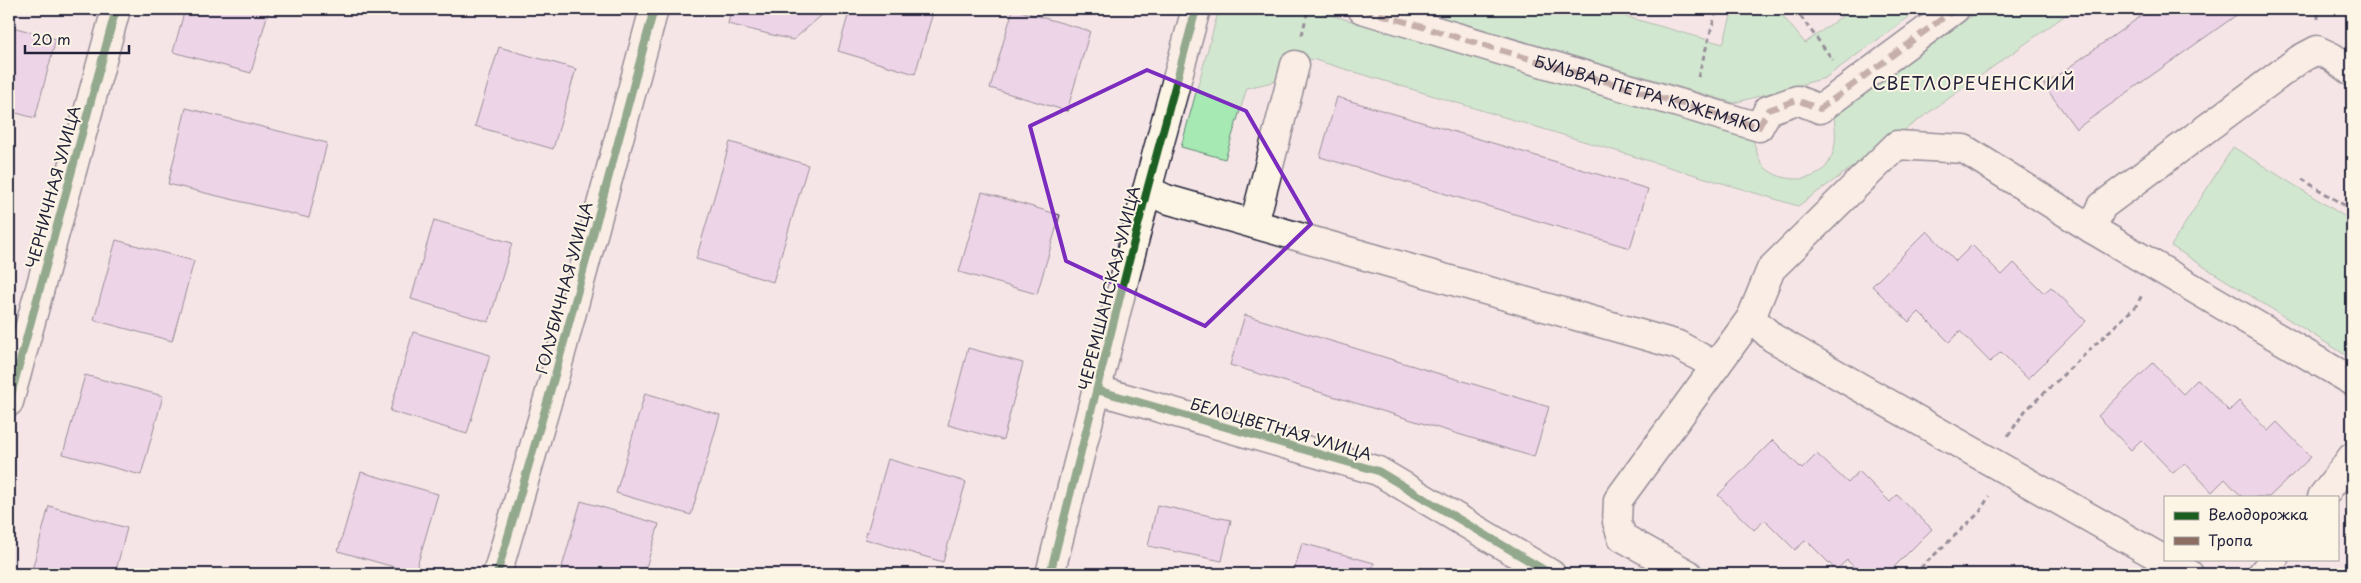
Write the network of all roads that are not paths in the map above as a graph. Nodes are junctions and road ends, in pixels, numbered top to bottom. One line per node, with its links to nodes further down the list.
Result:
1 (116, 9): 15 (street, ЧЕРНИЧНАЯ УЛИЦА)
2 (654, 9): 21 (street, ГОЛУБИЧНАЯ УЛИЦА)
3 (1196, 9): 8 (street, ЧЕРЕМШАНСКАЯ УЛИЦА)
4 (1362, 9): 5 (street, БУЛЬВАР ПЕТРА КОЖЕМЯКО)
5 (1954, 9)
6 (1295, 64): 9 (street)
7 (2352, 72): 10 (street)
8 (1157, 194): 9 (street); 14 (street, ЧЕРЕМШАНСКАЯ УЛИЦА)
9 (1254, 224): 12 (street)
10 (2092, 229): 11 (street); 13 (street)
11 (1751, 318): 12 (street); 18 (street)
12 (1716, 366): 24 (street)
13 (2352, 381)
14 (1098, 390): 22 (street, ЧЕРЕМШАНСКАЯ УЛИЦА); 23 (street, БЕЛОЦВЕТНАЯ УЛИЦА)
15 (9, 402)
16 (2352, 456): 17 (street)
17 (2323, 496)
18 (2164, 560)
19 (2164, 560): 25 (street)
20 (2273, 560): 26 (street)
21 (497, 574)
22 (1050, 574)
23 (1550, 574)
24 (1688, 574)
25 (2189, 574)
26 (2262, 574)

